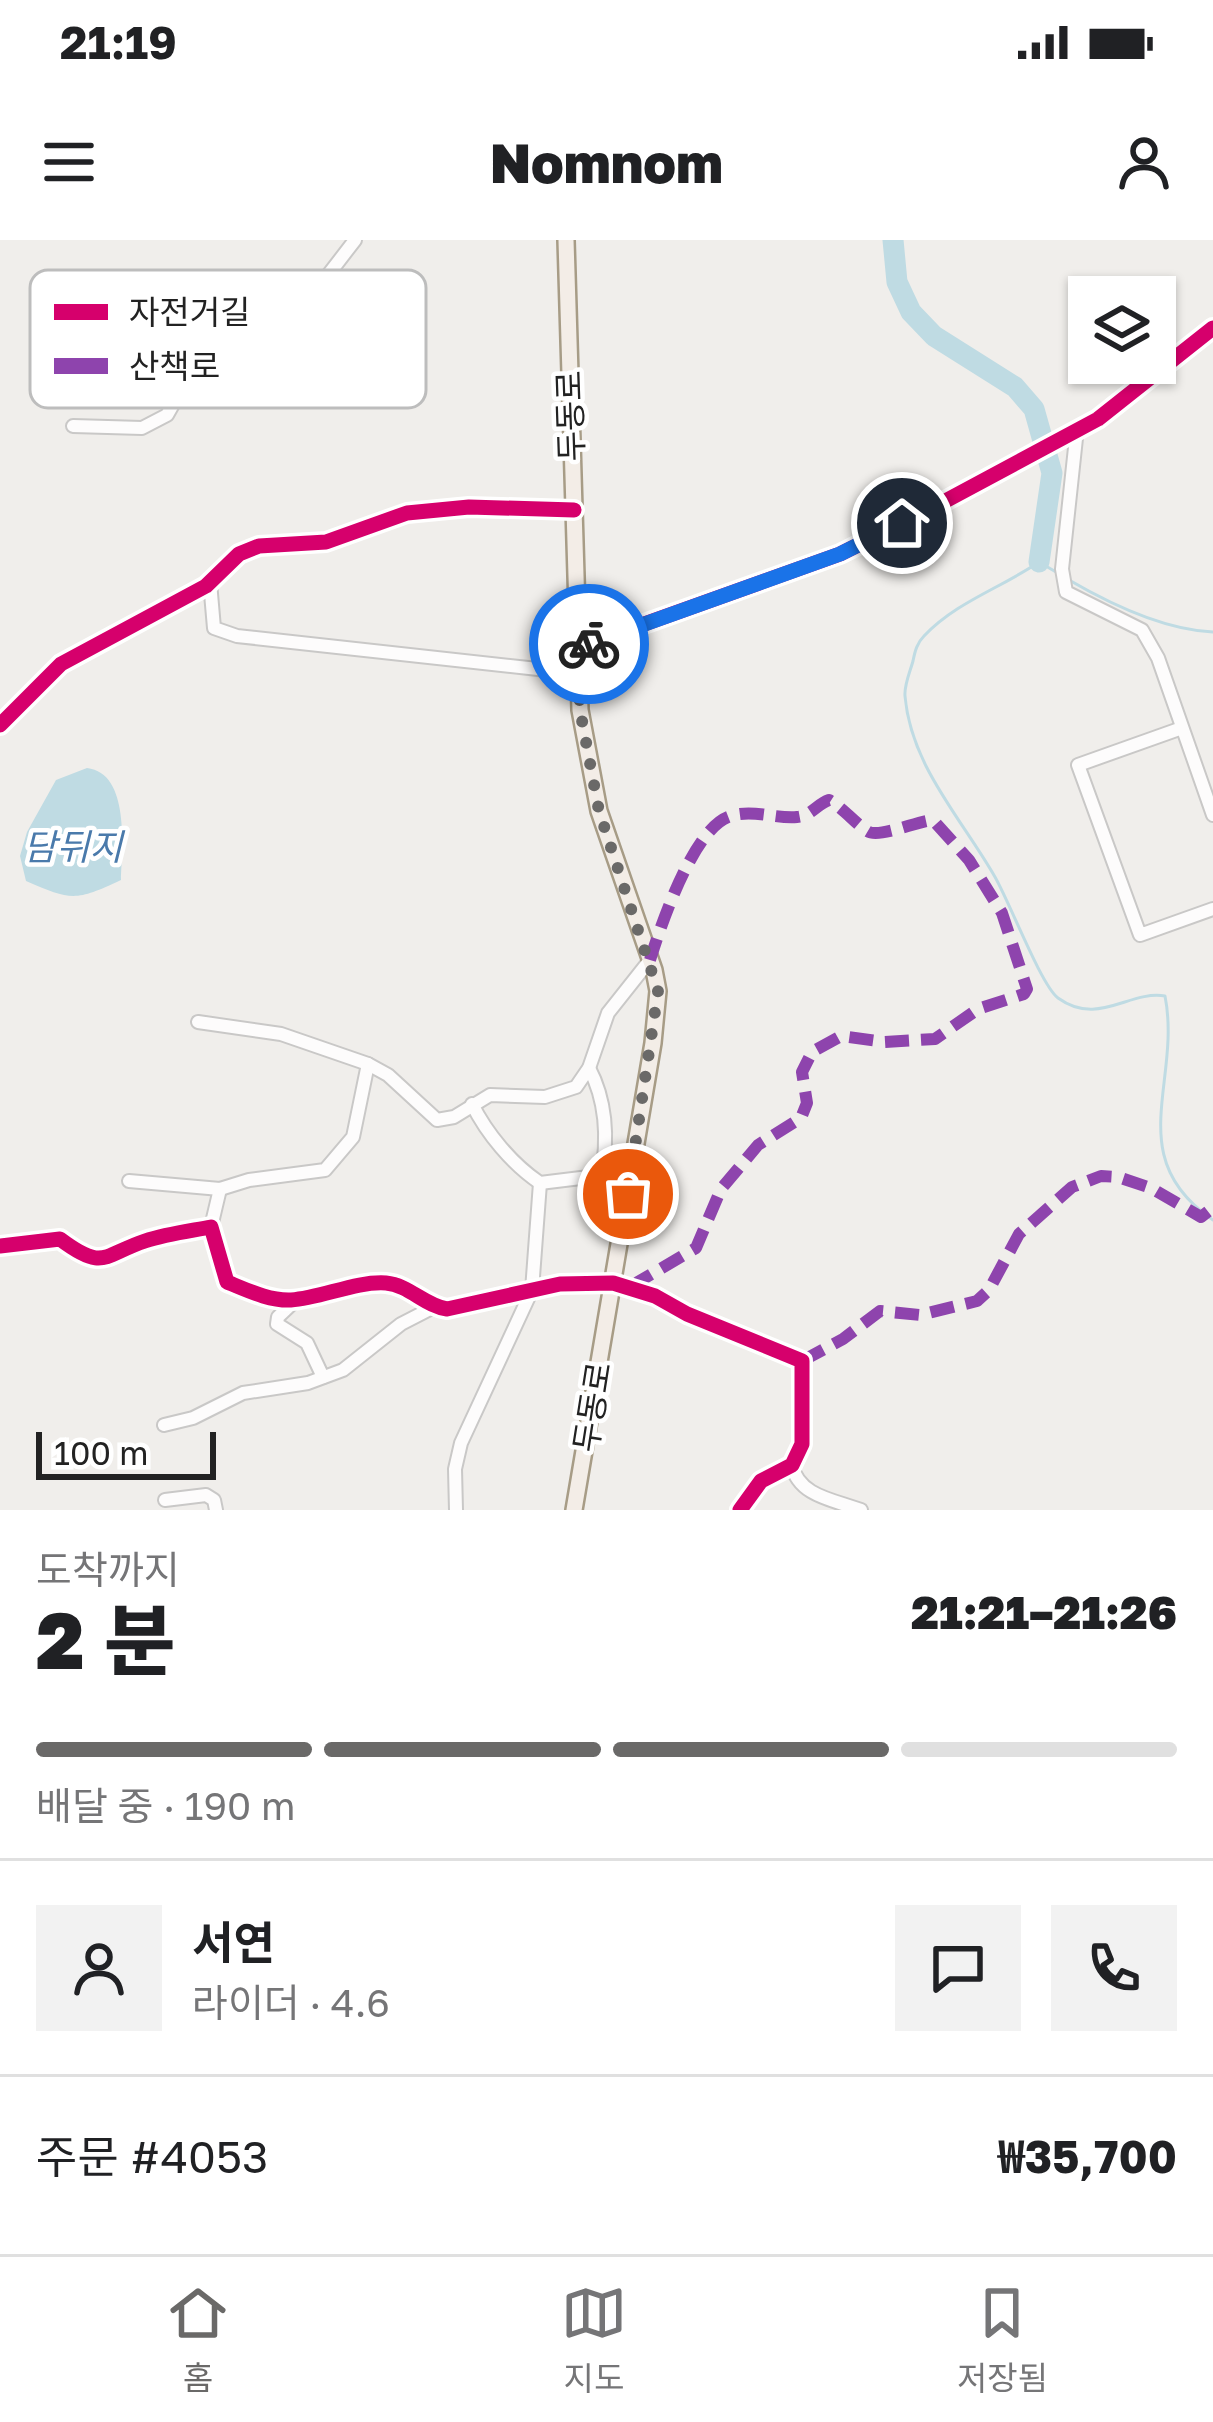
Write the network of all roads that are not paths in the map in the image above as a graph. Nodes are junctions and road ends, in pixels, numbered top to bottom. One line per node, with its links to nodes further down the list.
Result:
1 (355, 240): 3 (street)
2 (566, 240): 8 (main road, 두동로)
3 (332, 270)
4 (1213, 328): 7 (street)
5 (171, 408): 6 (street)
6 (73, 426)
7 (1072, 432): 10 (street); 12 (street)
8 (574, 510): 9 (street); 10 (main road, 두동로)
9 (210, 582): 10 (street); 11 (street)
10 (577, 657): 15 (main road, 두동로)
11 (0, 725)
12 (1182, 728): 13 (street); 14 (street)
13 (1213, 815)
14 (1213, 909)
15 (650, 960): 18 (street); 24 (main road, 두동로)
16 (199, 1022): 17 (street)
17 (368, 1064): 19 (street); 23 (street)
18 (589, 1069): 19 (street); 20 (street)
19 (472, 1104): 22 (street)
20 (601, 1179): 22 (street); 24 (street)
21 (129, 1180): 23 (street)
22 (540, 1183): 28 (street)
23 (220, 1189): 25 (street)
24 (628, 1194): 27 (main road, 두동로)
25 (211, 1227): 26 (street); 29 (street)
26 (0, 1246)
27 (613, 1283): 28 (street); 33 (street); 37 (main road, 두동로)
28 (532, 1290): 30 (street); 36 (street)
29 (298, 1299): 30 (street); 31 (street)
30 (434, 1307): 31 (street)
31 (323, 1378): 32 (street)
32 (164, 1425)
33 (791, 1465): 38 (street); 39 (street)
34 (165, 1500): 35 (street)
35 (216, 1510)
36 (456, 1510)
37 (574, 1510)
38 (740, 1510)
39 (861, 1510)

